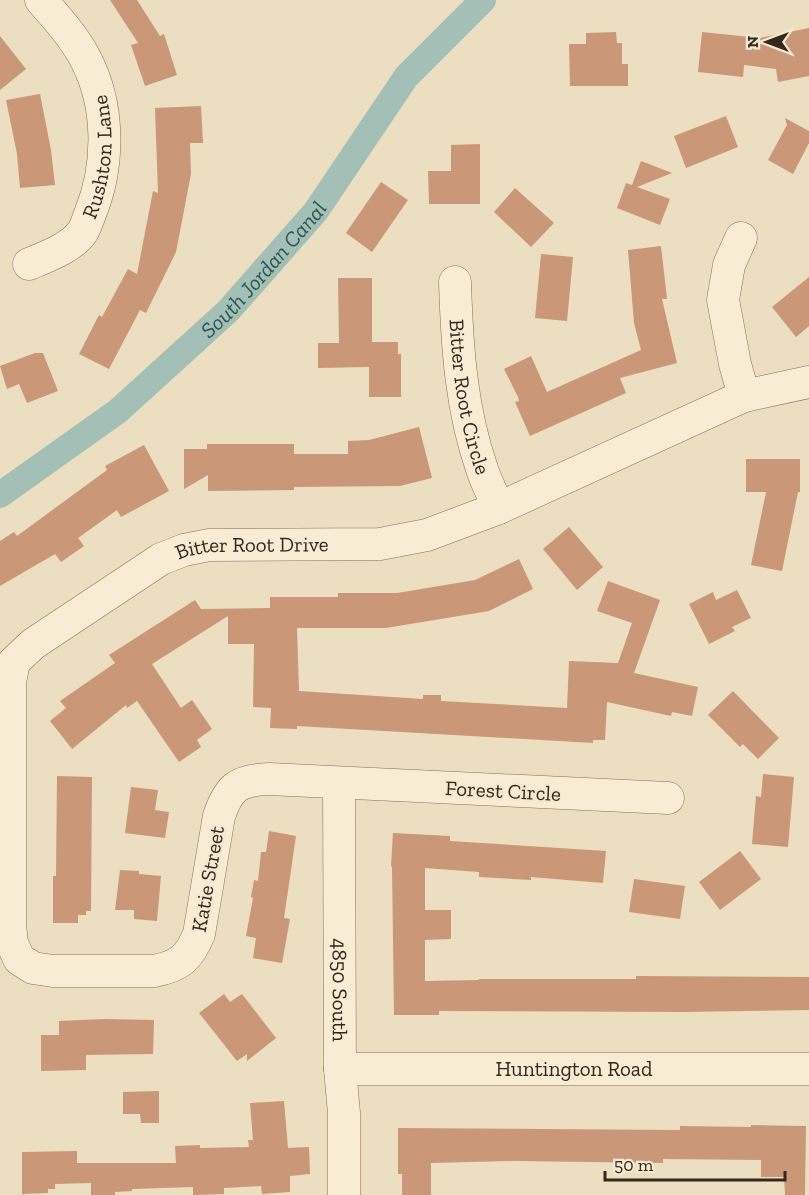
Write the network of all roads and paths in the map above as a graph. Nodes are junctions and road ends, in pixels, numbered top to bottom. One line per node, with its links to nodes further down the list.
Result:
1 (41, 0): 3 (street, Rushton Lane)
2 (741, 238): 6 (street)
3 (29, 264)
4 (454, 282): 7 (street, Bitter Root Circle)
5 (809, 382): 6 (street, Bitter Root Drive)
6 (744, 396): 7 (street, Bitter Root Drive)
7 (499, 508): 10 (street, Bitter Root Drive)
8 (339, 783): 9 (street, Forest Circle); 10 (street, Katie Street); 11 (street, 4850 South)
9 (668, 798)
10 (33, 968)
11 (340, 1069): 12 (street, Huntington Road); 13 (street, 4850 South)
12 (809, 1069)
13 (344, 1195)

